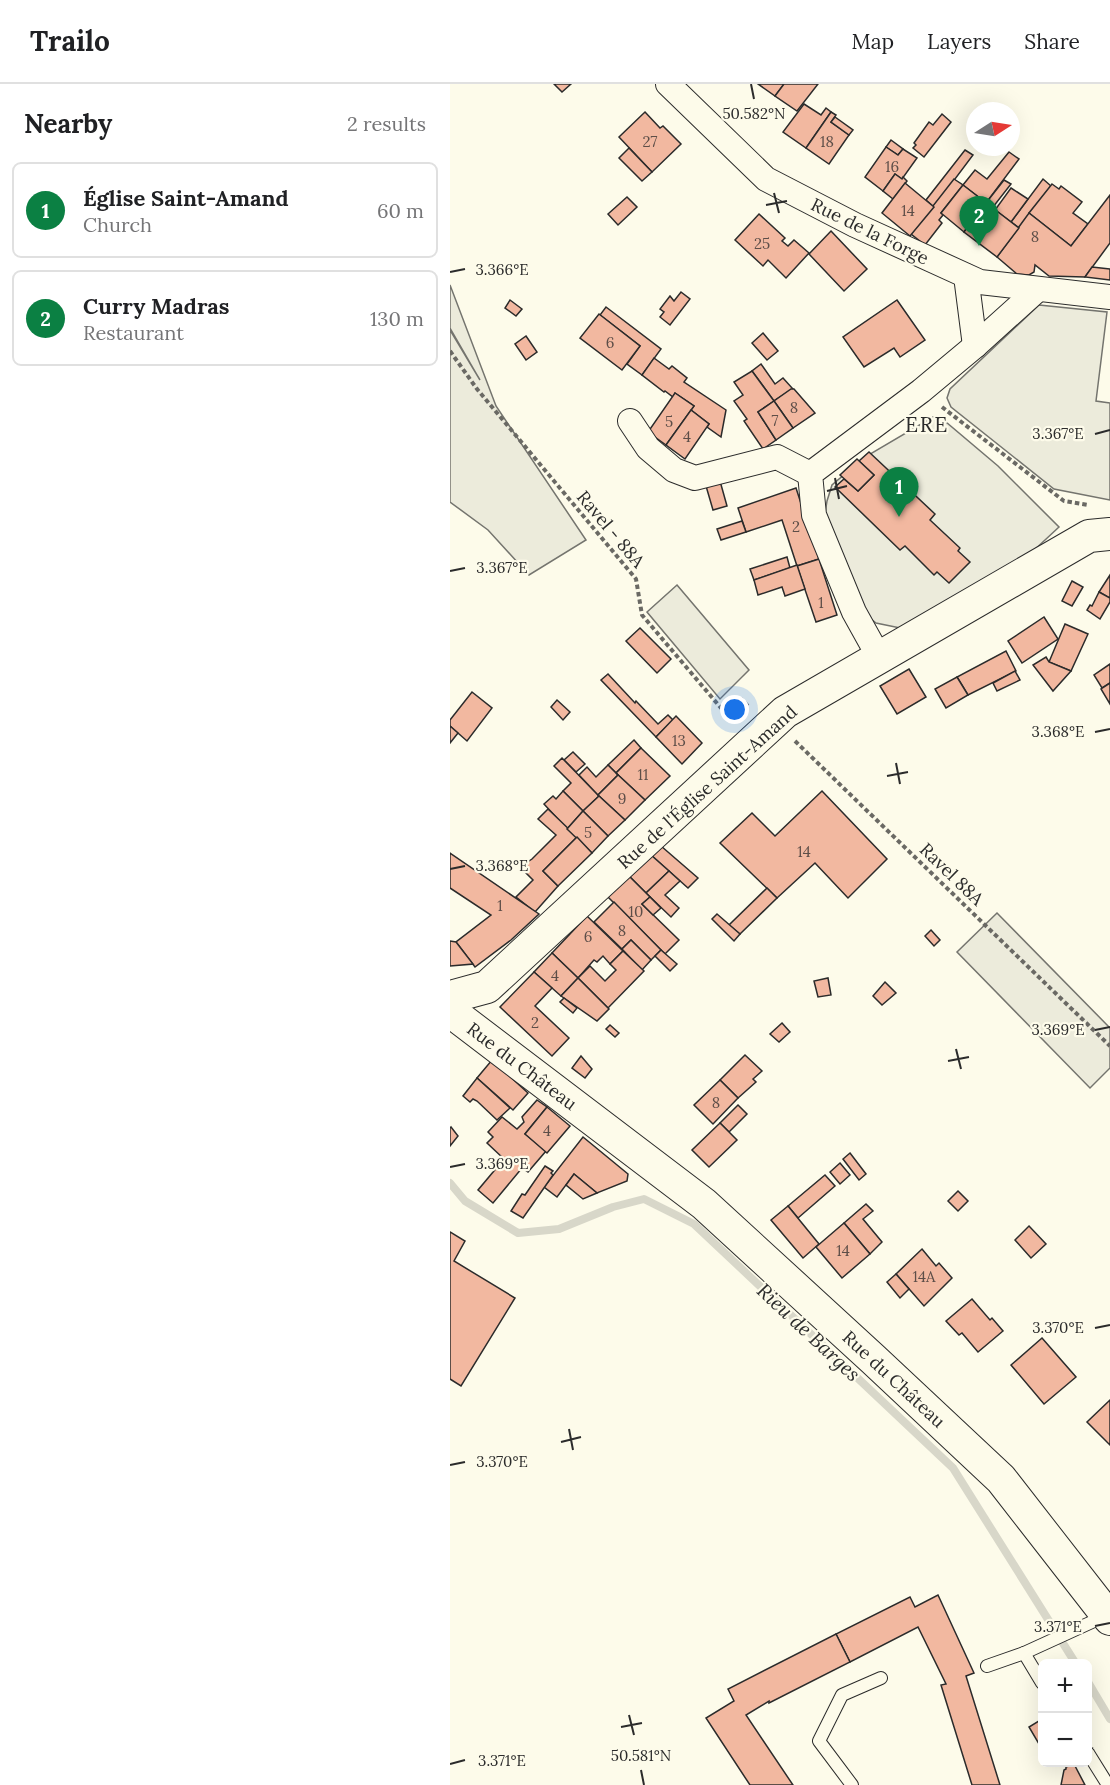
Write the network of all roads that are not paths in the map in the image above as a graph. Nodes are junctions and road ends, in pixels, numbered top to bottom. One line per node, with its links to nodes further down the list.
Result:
1 (669, 84): 2 (street, Rue de la Forge)
2 (966, 276): 3 (street, Rue de la Forge); 5 (street)
3 (1037, 290): 4 (street, Rue de la Forge); 5 (street)
4 (1110, 297)
5 (975, 346): 7 (street)
6 (630, 421): 7 (street)
7 (810, 474): 9 (street)
8 (1104, 520): 9 (street, Rue de l'Église Saint-Amand)
9 (879, 657): 10 (street, Rue de l'Église Saint-Amand)
10 (450, 997)
11 (450, 1011): 12 (street, Rue du Château)
12 (1108, 1617): 13 (lane)
13 (1024, 1653): 14 (lane); 15 (lane)
14 (987, 1665)
15 (1038, 1676)
16 (881, 1678): 18 (lane)
17 (1092, 1759): 19 (lane)
18 (852, 1785)
19 (1108, 1785)

